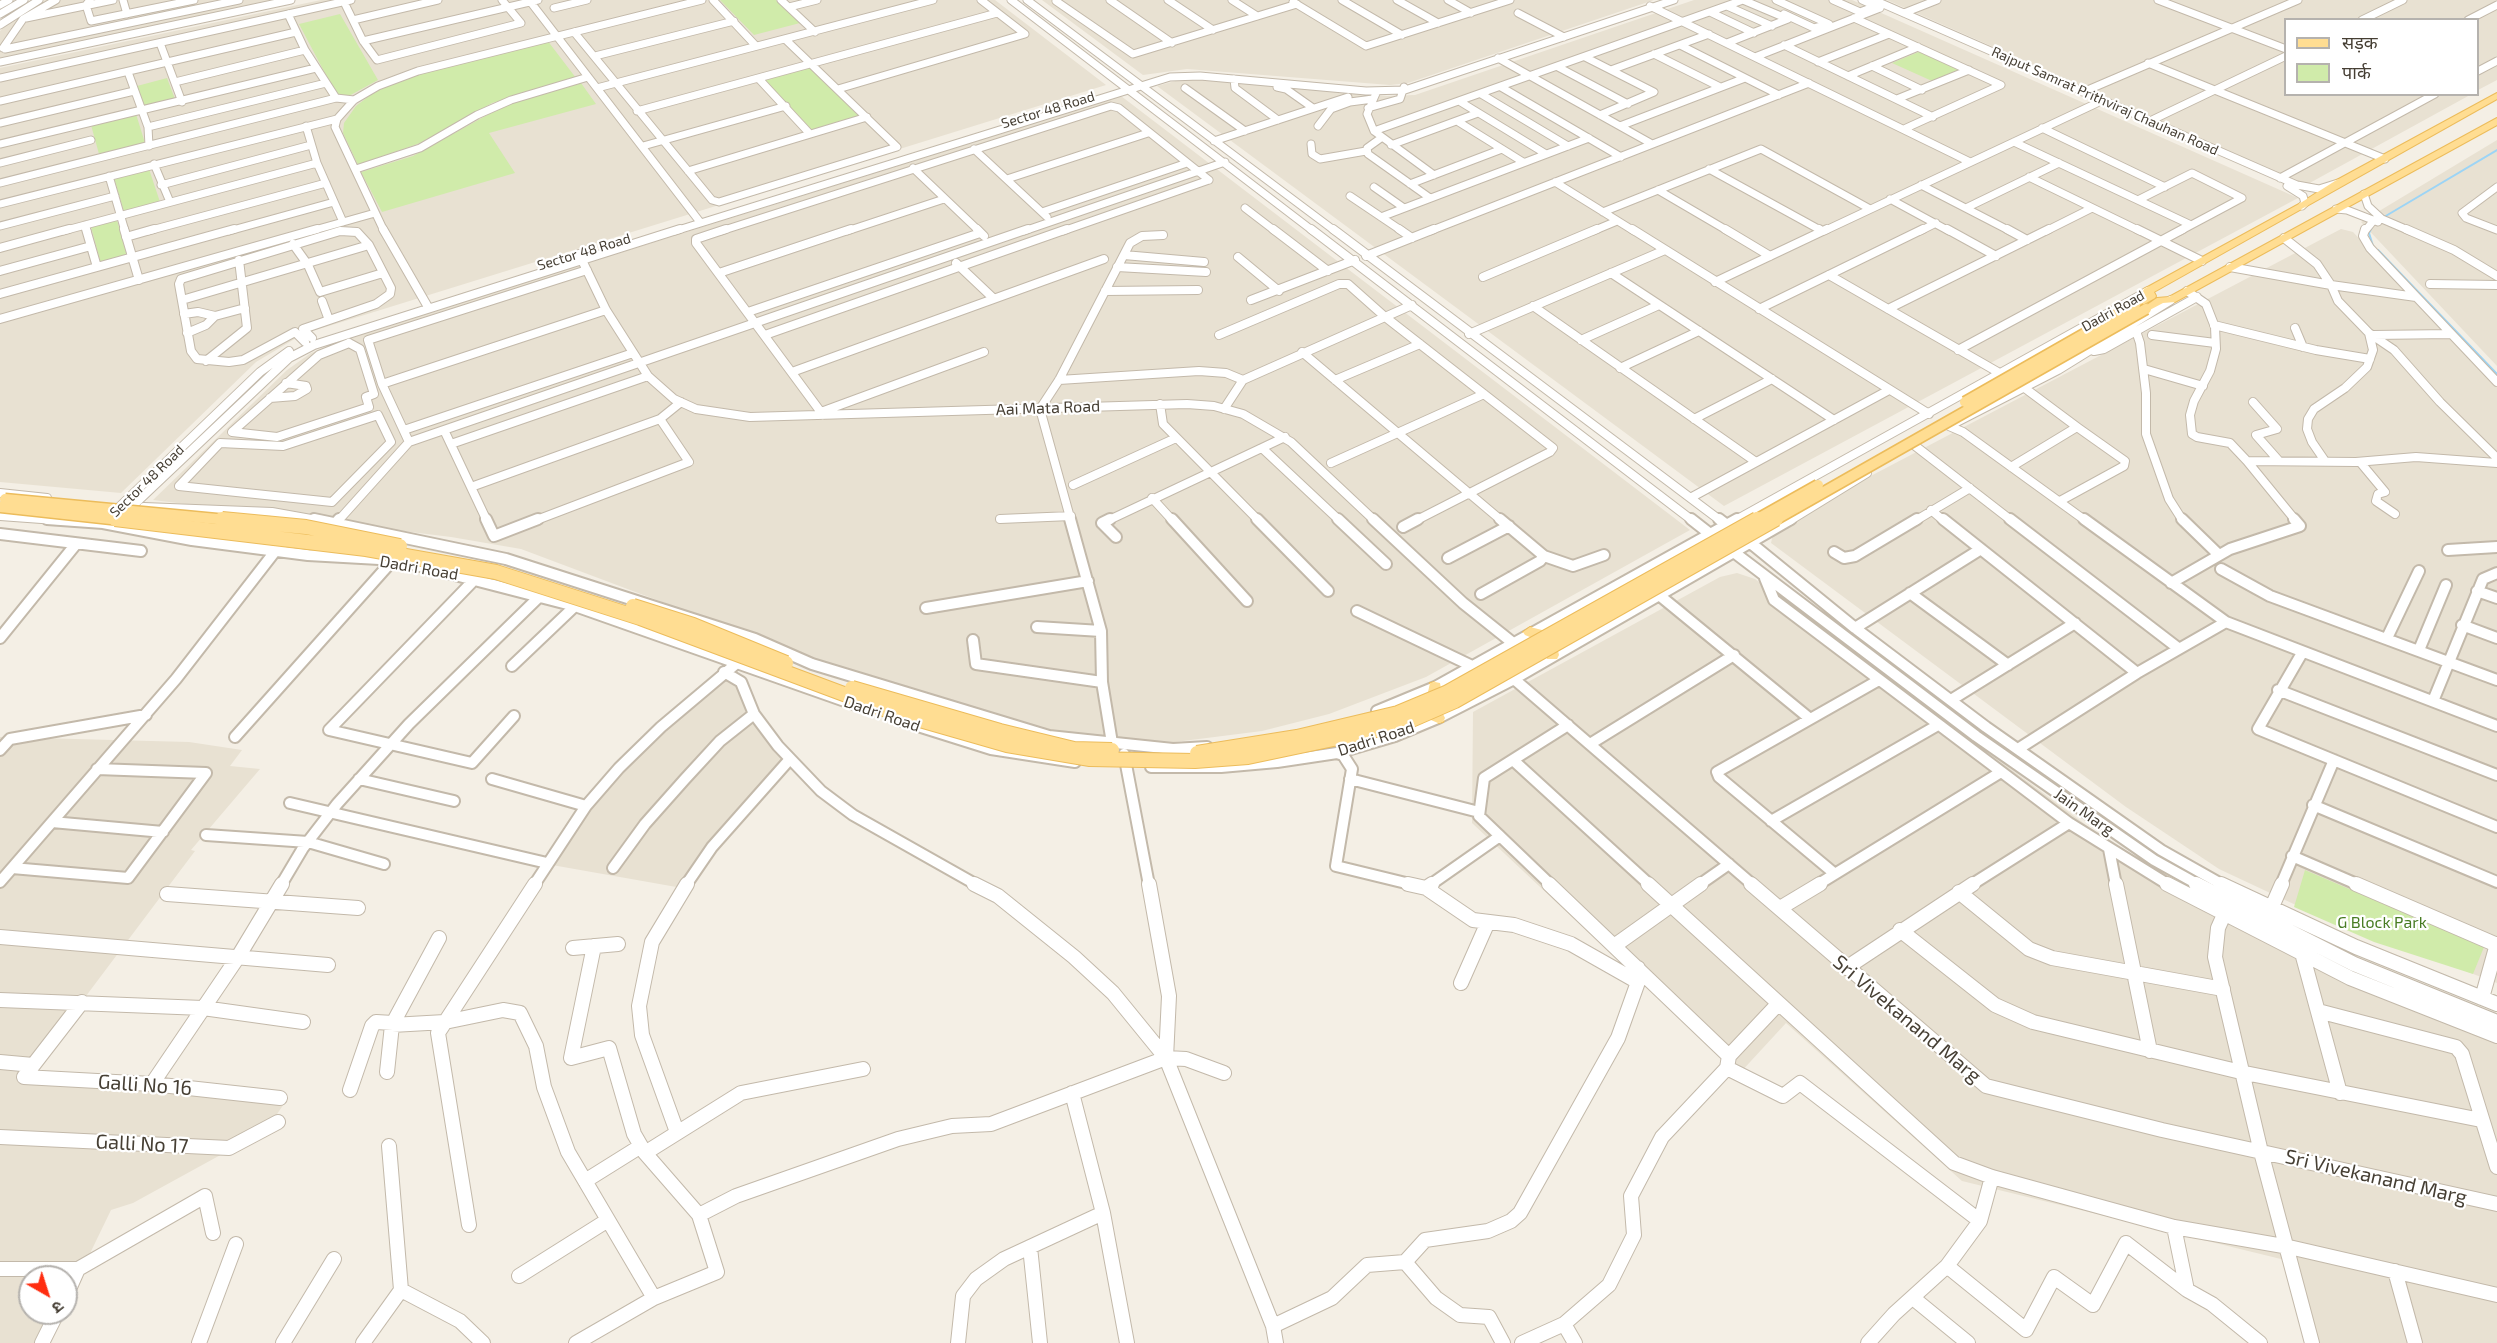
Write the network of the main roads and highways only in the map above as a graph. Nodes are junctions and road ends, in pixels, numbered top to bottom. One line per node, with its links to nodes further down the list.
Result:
1 (2497, 96): 3 (main road, Dadri Road)
2 (2497, 121): 4 (main road, Dadri Road)
3 (2260, 229): 4 (main road); 5 (main road, Dadri Road)
4 (2283, 238): 5 (main road, Dadri Road)
5 (2140, 307): 6 (main road, bridge); 7 (main road, bridge)
6 (0, 498)
7 (0, 507)
8 (1530, 632): 9 (main road)
9 (1552, 655)
10 (1435, 687): 11 (main road)
11 (1438, 718)

